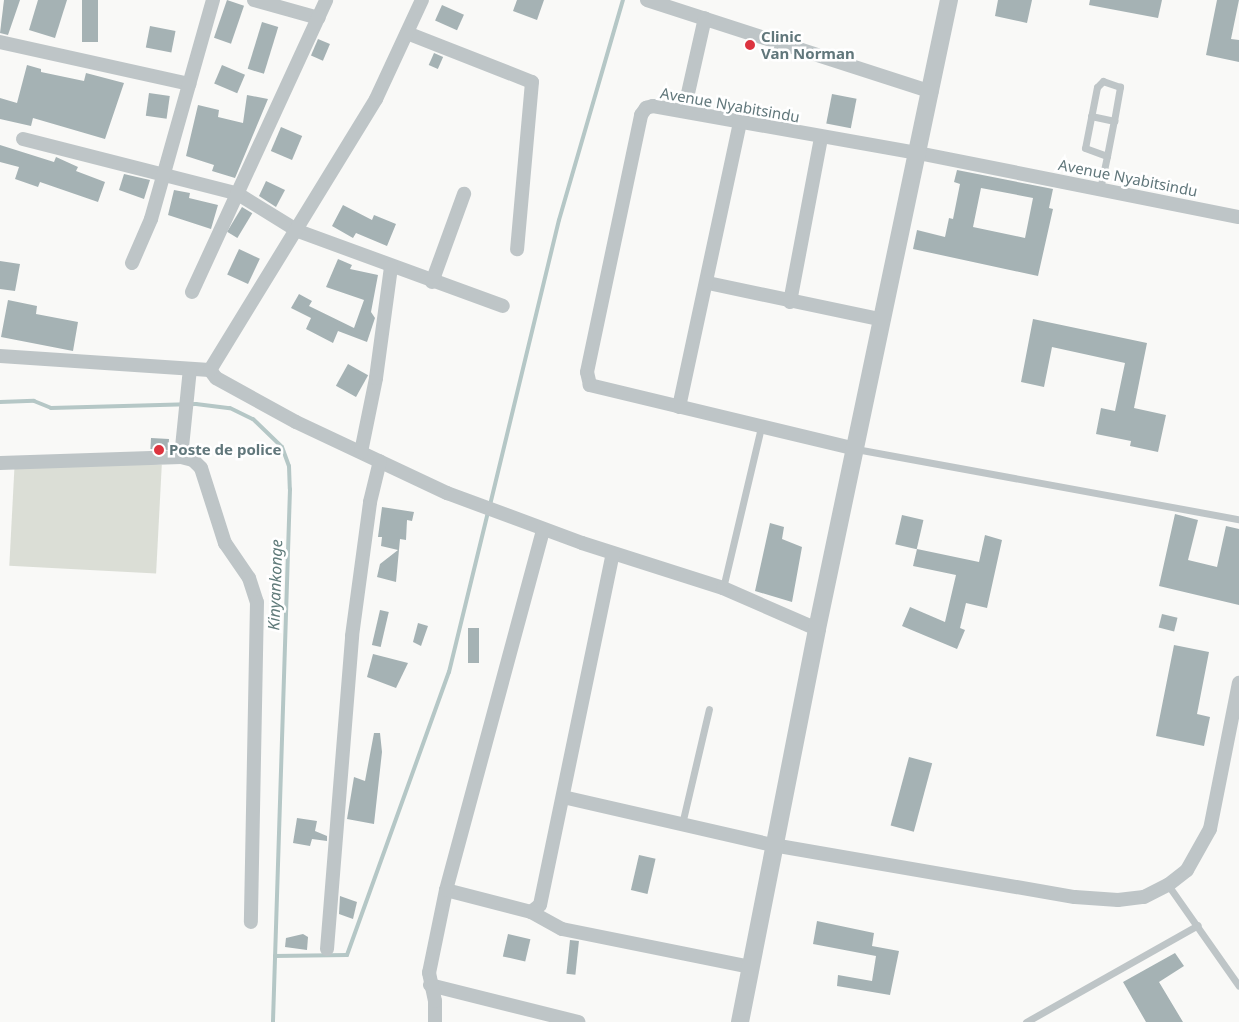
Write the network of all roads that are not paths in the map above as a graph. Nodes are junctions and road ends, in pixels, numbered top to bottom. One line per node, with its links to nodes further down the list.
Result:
1 (213, 0): 11 (street)
2 (254, 0): 7 (street)
3 (326, 0): 7 (street)
4 (422, 0): 9 (street)
5 (647, 0): 8 (street)
6 (949, 0): 12 (street)
7 (319, 18): 23 (street)
8 (706, 18): 12 (street); 13 (street)
9 (407, 33): 26 (street); 27 (street)
10 (0, 42): 11 (street)
11 (188, 84): 21 (street)
12 (931, 92): 19 (street)
13 (684, 111): 16 (street, Avenue Nyabitsindu); 39 (street, Avenue Nyabitsindu)
14 (1091, 116): 15 (lane); 15 (lane); 20 (lane)
15 (1114, 121): 20 (lane)
16 (740, 122): 17 (street, Avenue Nyabitsindu); 31 (street)
17 (821, 138): 19 (street, Avenue Nyabitsindu); 33 (street)
18 (23, 139): 21 (street)
19 (918, 153): 22 (street, Avenue Nyabitsindu); 35 (street)
20 (1107, 156): 22 (lane)
21 (164, 175): 23 (street); 28 (street)
22 (1100, 189): 25 (street, Avenue Nyabitsindu)
23 (238, 194): 26 (street); 32 (street)
24 (464, 194): 30 (street)
25 (1239, 217)
26 (298, 231): 29 (street); 38 (street)
27 (517, 249)
28 (132, 263)
29 (391, 267): 30 (street); 42 (street)
30 (432, 282): 34 (street)
31 (708, 283): 33 (street); 39 (street)
32 (192, 292)
33 (790, 302): 35 (street)
34 (503, 306)
35 (883, 320): 41 (street)
36 (0, 356): 37 (street)
37 (190, 369): 38 (street); 43 (street)
38 (210, 370): 42 (street)
39 (678, 407): 40 (street, Avenue Nyabitsindu)
40 (761, 427): 41 (street, Avenue Nyabitsindu); 49 (lane)
41 (856, 449): 46 (lane); 50 (street)
42 (360, 452): 44 (street)
43 (181, 457): 45 (street); 59 (street)
44 (380, 461): 47 (street); 61 (street)
45 (0, 463)
46 (1239, 519)
47 (543, 530): 48 (street); 57 (street)
48 (613, 554): 49 (street); 53 (street)
49 (723, 588): 50 (street)
50 (817, 629): 55 (street)
51 (1239, 683): 56 (street)
52 (709, 708): 54 (lane)
53 (563, 797): 54 (street); 58 (street)
54 (682, 824): 55 (street)
55 (773, 845): 56 (street); 62 (street)
56 (1168, 885): 60 (lane)
57 (446, 890): 58 (street); 63 (street)
58 (531, 912): 62 (street)
59 (251, 922)
60 (1198, 925): 64 (lane); 68 (lane)
61 (327, 949)
62 (751, 967): 67 (street)
63 (430, 985): 65 (street); 66 (street)
64 (1239, 986)
65 (435, 1022)
66 (578, 1022)
67 (740, 1022)
68 (1026, 1022)

